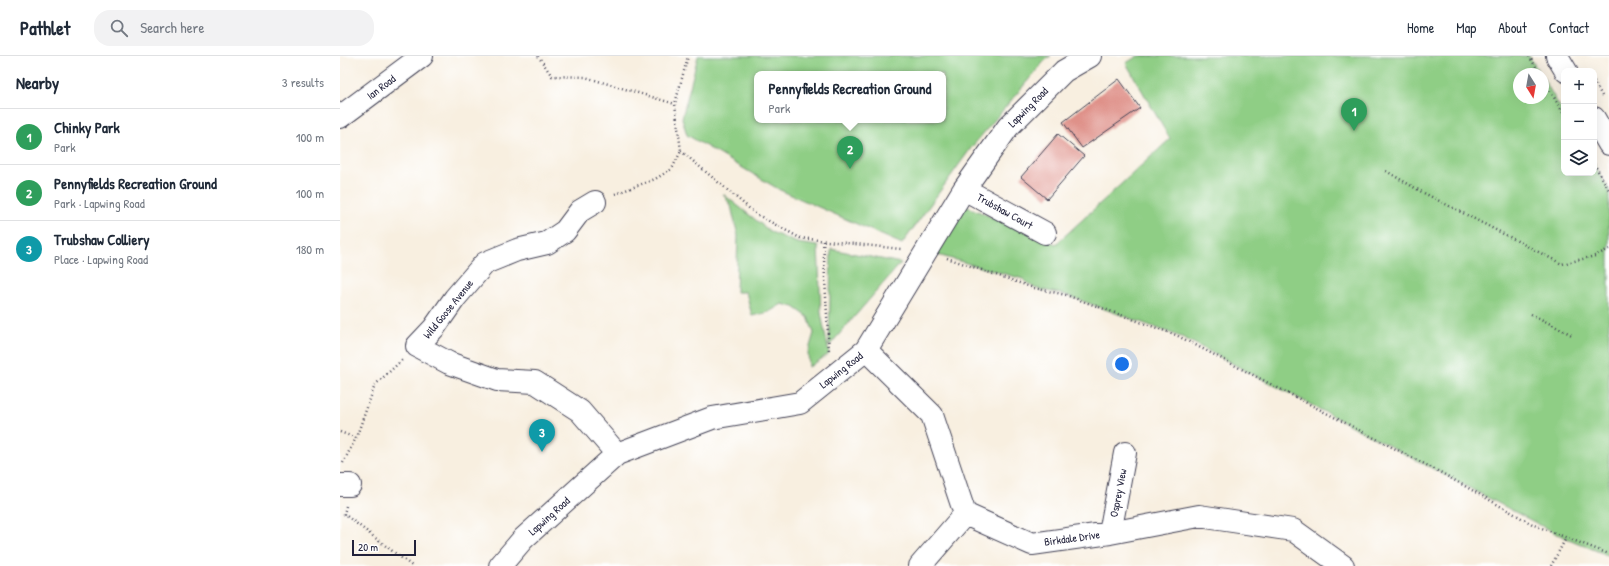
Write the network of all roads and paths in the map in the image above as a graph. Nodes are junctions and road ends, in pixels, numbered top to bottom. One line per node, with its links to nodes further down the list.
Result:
1 (422, 56): 14 (street, Ian Road)
2 (538, 56): 11 (path)
3 (688, 56): 11 (path)
4 (1090, 56): 19 (street, Lapwing Road)
5 (1529, 56): 7 (path)
6 (1557, 56): 8 (street)
7 (1536, 68)
8 (1564, 68)
9 (1549, 88): 12 (path)
10 (1597, 95): 13 (path)
11 (675, 104): 16 (path)
12 (1561, 109)
13 (1600, 110): 15 (street)
14 (340, 117)
15 (1609, 144)
16 (681, 151): 21 (path); 23 (path)
17 (1597, 169): 20 (path)
18 (1386, 171): 24 (path)
19 (964, 189): 22 (street, Trubshaw Court); 25 (street, Lapwing Road)
20 (1609, 190)
21 (595, 202): 28 (street, Wild Goose Avenue)
22 (1045, 233)
23 (823, 241): 25 (path); 30 (path)
24 (1609, 249)
25 (927, 252): 29 (street, Lapwing Road); 38 (path)
26 (1531, 314): 27 (path)
27 (1572, 335)
28 (417, 346): 32 (path); 34 (street, Wild Goose Avenue)
29 (866, 350): 30 (street, Lapwing Road); 36 (street)
30 (831, 378): 34 (street, Lapwing Road)
31 (340, 432): 32 (path)
32 (356, 438): 35 (path)
33 (1125, 453): 37 (street, Osprey View)
34 (617, 454): 41 (street, Lapwing Road)
35 (345, 485): 40 (path)
36 (966, 514): 37 (street, Birkdale Drive); 42 (street)
37 (1110, 533): 43 (street, Birkdale Drive)
38 (1566, 538): 39 (path); 44 (path)
39 (1609, 554)
40 (412, 566)
41 (500, 566)
42 (920, 566)
43 (1343, 566)
44 (1551, 566)

